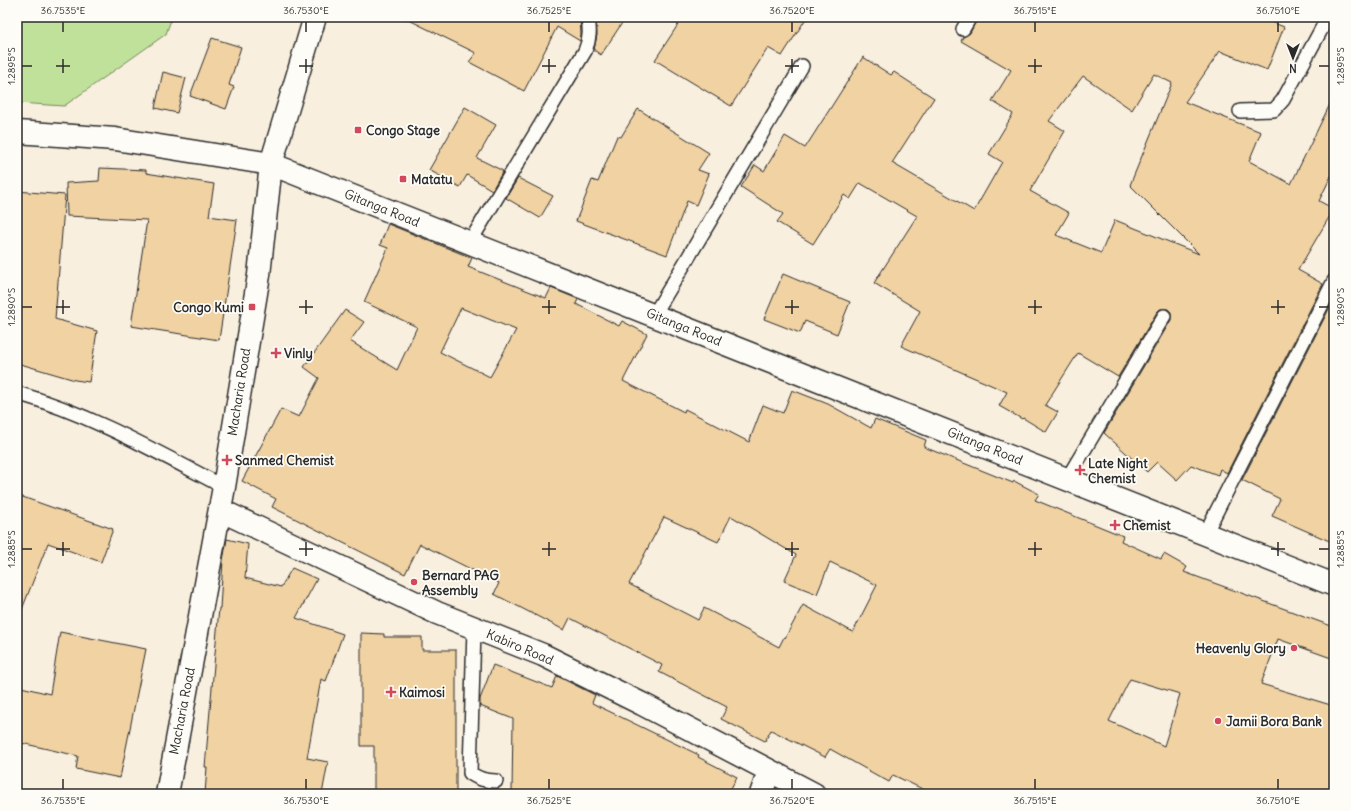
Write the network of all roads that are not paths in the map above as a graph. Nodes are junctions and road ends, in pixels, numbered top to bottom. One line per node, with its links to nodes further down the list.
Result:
1 (316, 17): 9 (street, Macharia Road)
2 (588, 17): 10 (lane)
3 (970, 17): 5 (lane)
4 (1328, 17): 7 (lane)
5 (963, 29)
6 (802, 66): 12 (lane)
7 (1240, 111)
8 (17, 132): 9 (street, Gitanga Road)
9 (271, 164): 10 (street, Gitanga Road); 16 (street, Macharia Road)
10 (470, 242): 12 (street, Gitanga Road)
11 (1334, 281): 18 (lane)
12 (654, 315): 15 (street, Gitanga Road)
13 (1164, 316): 15 (lane)
14 (17, 393): 16 (lane)
15 (1067, 479): 18 (street, Gitanga Road)
16 (224, 487): 17 (street, Macharia Road)
17 (220, 510): 20 (street, Kabiro Road); 23 (street, Macharia Road)
18 (1205, 534): 19 (street, Gitanga Road)
19 (1334, 585)
20 (474, 628): 21 (street, Kabiro Road); 22 (lane)
21 (769, 771): 24 (street); 25 (street, Kabiro Road)
22 (496, 781)
23 (167, 794)
24 (762, 794)
25 (814, 794)

